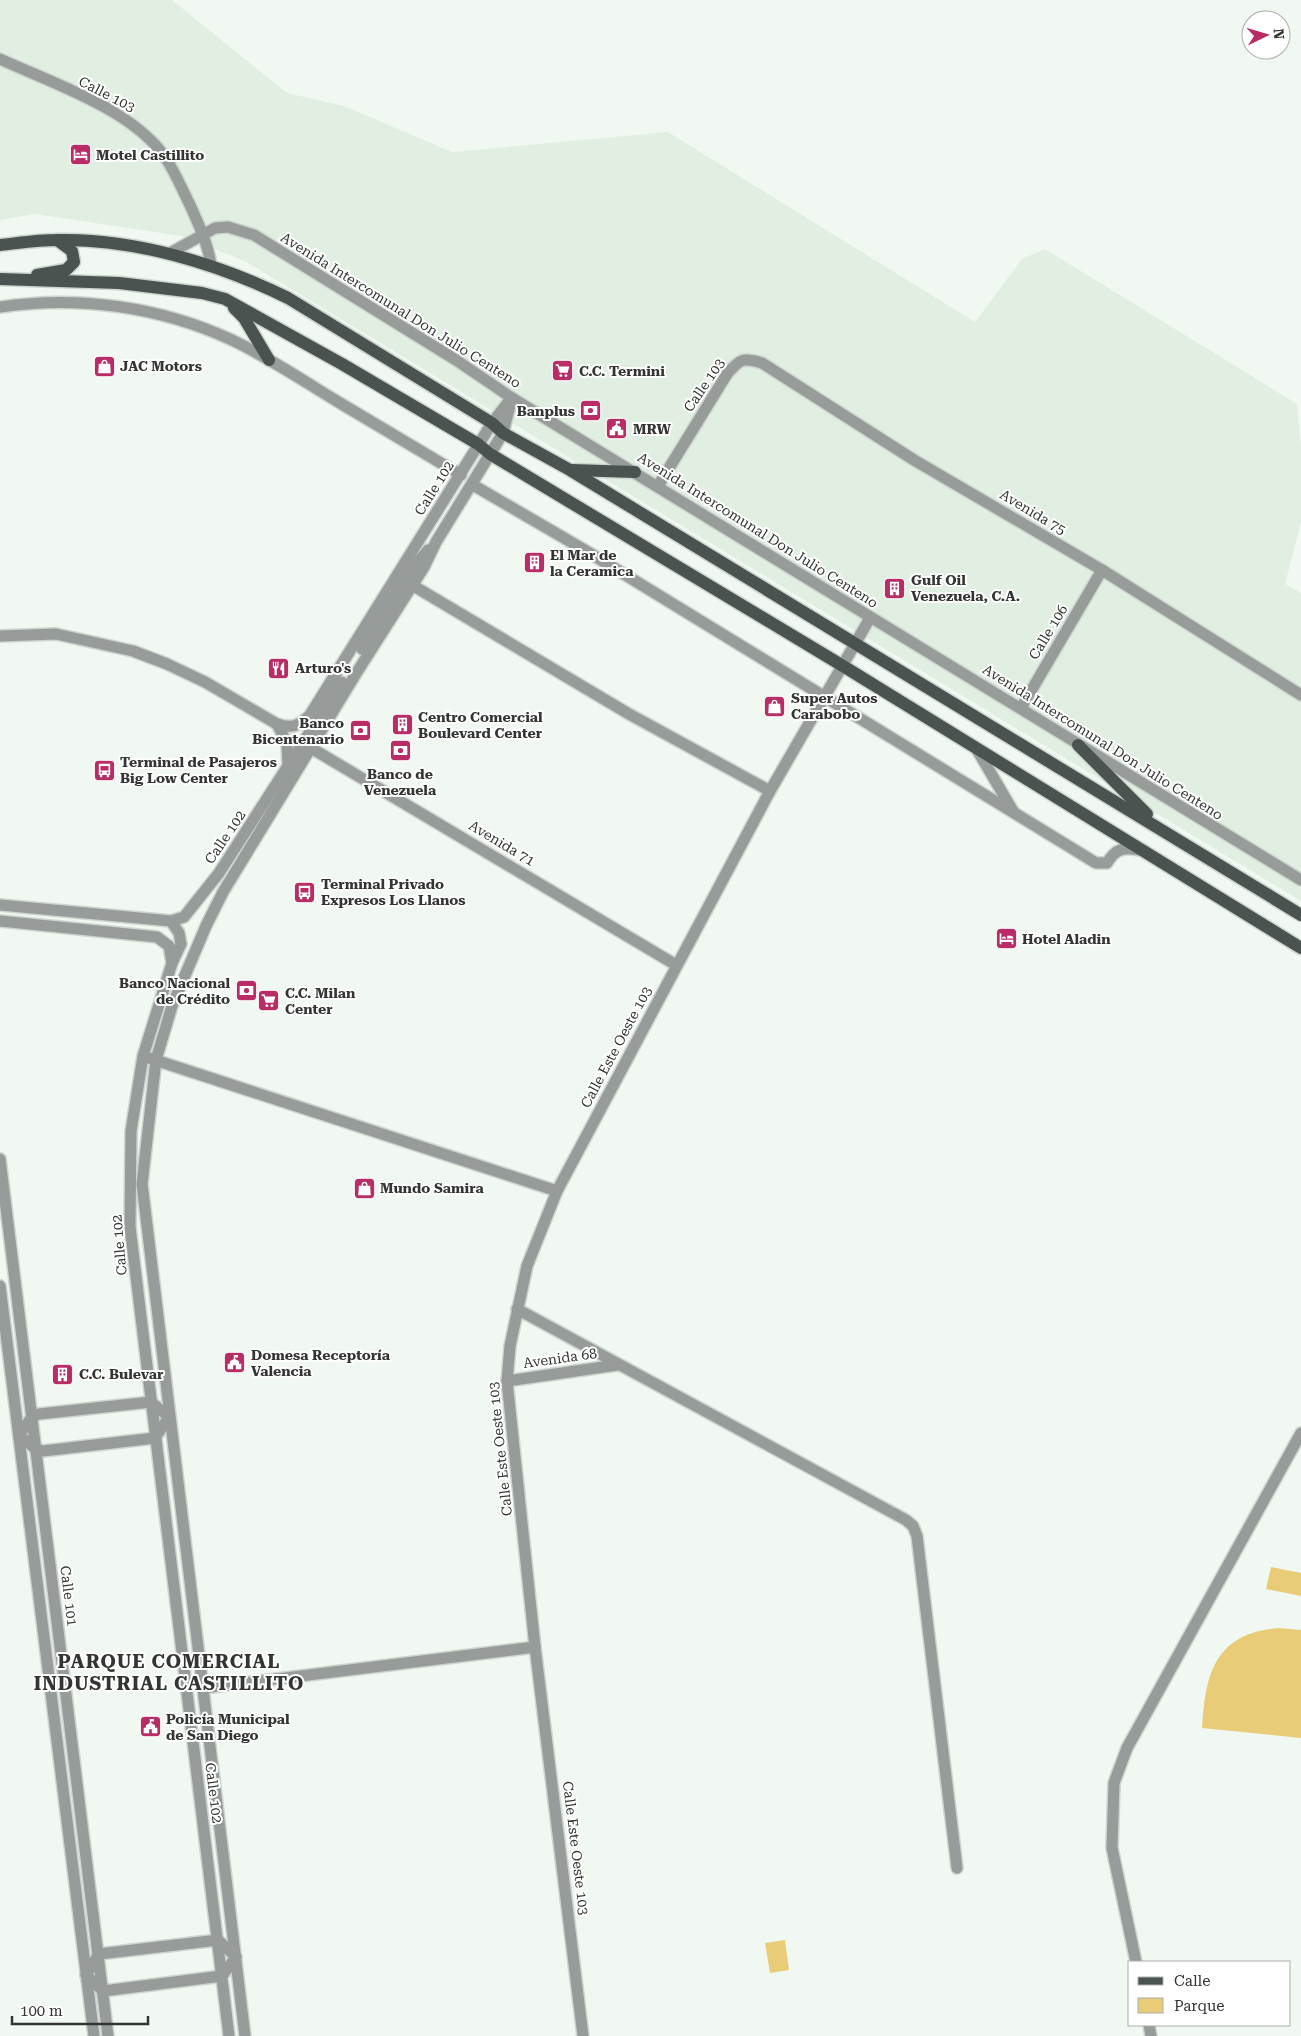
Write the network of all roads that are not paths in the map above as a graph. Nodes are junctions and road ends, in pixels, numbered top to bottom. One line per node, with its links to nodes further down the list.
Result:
1 (0, 59): 2 (street, Calle 103)
2 (202, 234): 5 (street, Avenida Intercomunal Don Julio Centeno); 6 (street, Calle 103); 13 (street, Avenida Intercomunal Don Julio Centeno)
3 (57, 240): 4 (main road); 5 (main road); 7 (main road)
4 (0, 245)
5 (170, 253): 6 (main road)
6 (211, 266): 14 (main road)
7 (27, 278): 8 (main road); 9 (main road)
8 (0, 279)
9 (225, 299): 12 (main road); 16 (main road)
10 (0, 307): 12 (street)
11 (749, 359): 22 (street, Calle 103); 24 (street, Avenida 75)
12 (269, 360): 20 (street)
13 (512, 398): 14 (street, Calle 102); 15 (street, Calle 102); 19 (street, Avenida Intercomunal Don Julio Centeno)
14 (492, 423): 15 (main road); 16 (street, Calle 102)
15 (503, 433): 17 (street, Calle 102); 18 (main road)
16 (478, 444): 17 (main road); 20 (street, Calle 102)
17 (490, 454): 21 (street, Calle 102); 29 (main road)
18 (570, 470): 19 (main road); 28 (main road)
19 (635, 472): 22 (street, Avenida Intercomunal Don Julio Centeno)
20 (461, 474): 33 (street, Calle 102)
21 (473, 485): 23 (street, Calle 102); 31 (street)
22 (658, 486): 26 (street, Avenida Intercomunal Don Julio Centeno)
23 (436, 542): 25 (street, Calle 102); 37 (street, Calle 102)
24 (1102, 570): 30 (street, Avenida 75); 32 (street, Calle 106)
25 (412, 585): 35 (street, Calle 102); 38 (street)
26 (870, 618): 28 (street, Calle Este Oeste 103); 32 (street, Avenida Intercomunal Don Julio Centeno)
27 (0, 636): 33 (street)
28 (855, 644): 29 (street, Calle Este Oeste 103); 40 (main road)
29 (843, 666): 31 (street, Calle Este Oeste 103); 36 (main road)
30 (1301, 695)
31 (825, 697): 38 (street, Calle Este Oeste 103); 39 (street)
32 (1020, 708): 34 (street, Avenida Intercomunal Don Julio Centeno)
33 (277, 724): 37 (street)
34 (1078, 745): 40 (main road); 42 (street, Avenida Intercomunal Don Julio Centeno)
35 (311, 748): 51 (street, Avenida 71); 53 (street, Calle 102)
36 (976, 748): 39 (street); 41 (main road)
37 (288, 767): 47 (street, Calle 102)
38 (770, 791): 51 (street, Calle Este Oeste 103)
39 (1014, 812): 41 (street)
40 (1161, 828): 45 (main road)
41 (1142, 850): 49 (main road)
42 (1301, 880)
43 (0, 905): 44 (street)
44 (55, 910): 47 (street); 48 (street)
45 (1301, 915)
46 (0, 921): 48 (street)
47 (171, 921): 50 (street, Calle 102)
48 (41, 925): 50 (street)
49 (1301, 948)
50 (172, 963): 52 (street, Calle 102)
51 (676, 965): 55 (street, Calle Este Oeste 103)
52 (143, 1056): 53 (street); 61 (street, Calle 102)
53 (156, 1060): 55 (street); 63 (street, Calle 102)
54 (0, 1159): 56 (street, Calle 101)
55 (557, 1191): 58 (street, Calle Este Oeste 103)
56 (4, 1233): 62 (street, Calle 101)
57 (0, 1286): 65 (street)
58 (517, 1309): 59 (street); 60 (street, Calle Este Oeste 103)
59 (617, 1365): 60 (street, Avenida 68); 70 (street)
60 (507, 1380): 68 (street, Calle Este Oeste 103)
61 (150, 1402): 62 (street); 63 (street); 66 (street, Calle 102)
62 (32, 1417): 65 (street); 67 (street, Calle 101)
63 (169, 1417): 66 (street); 69 (street, Calle 102)
64 (1301, 1433): 74 (street)
65 (19, 1435): 67 (street); 75 (street)
66 (155, 1438): 67 (street); 71 (street, Calle 102)
67 (36, 1449): 72 (street, Calle 101)
68 (535, 1647): 69 (street); 82 (street, Calle Este Oeste 103)
69 (203, 1688): 73 (street, Calle 102)
70 (957, 1868)
71 (218, 1940): 72 (street); 73 (street); 76 (street, Calle 102)
72 (99, 1954): 75 (street); 77 (street, Calle 101)
73 (236, 1957): 76 (street); 81 (street, Calle 102)
74 (1136, 1961)
75 (86, 1975): 77 (street); 78 (street)
76 (222, 1976): 77 (street); 80 (street, Calle 102)
77 (102, 1991): 79 (street, Calle 101)
78 (94, 2036)
79 (108, 2036)
80 (229, 2036)
81 (245, 2036)
82 (583, 2036)

